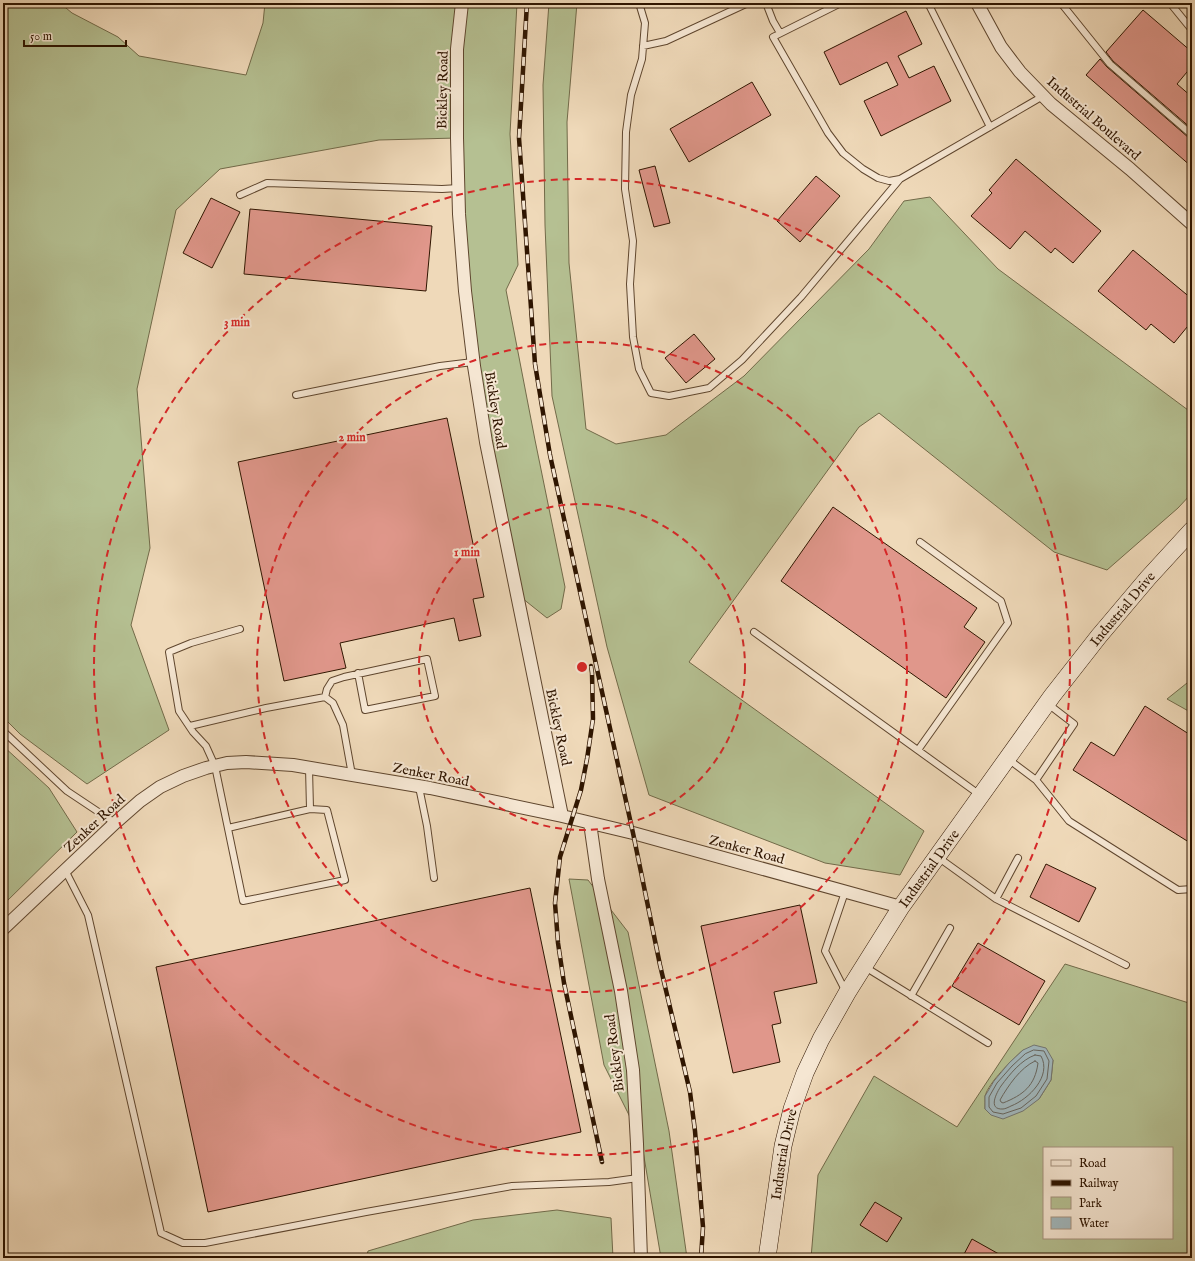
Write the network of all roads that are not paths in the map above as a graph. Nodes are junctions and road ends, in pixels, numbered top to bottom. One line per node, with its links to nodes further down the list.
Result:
1 (462, 3): 17 (street, Bickley Road)
2 (639, 3): 12 (lane)
3 (748, 3): 12 (lane)
4 (766, 3): 11 (lane)
5 (841, 3): 11 (lane)
6 (928, 3): 14 (lane)
7 (977, 3): 13 (street, Industrial Boulevard)
8 (1061, 3): 15 (lane)
9 (1170, 3): 10 (lane)
10 (1192, 30)
11 (780, 33): 16 (lane)
12 (643, 46): 16 (lane)
13 (1043, 96): 14 (lane); 19 (street, Industrial Boulevard)
14 (990, 127): 16 (lane)
15 (1192, 135)
16 (900, 179)
17 (458, 188): 18 (lane); 20 (street, Bickley Road)
18 (240, 195)
19 (1192, 224)
20 (473, 362): 21 (lane); 40 (street, Bickley Road)
21 (296, 395)
22 (1192, 530): 28 (street, Industrial Drive)
23 (920, 542): 31 (lane)
24 (240, 629): 29 (lane)
25 (754, 632): 31 (lane)
26 (358, 674): 26 (lane); 27 (lane)
27 (325, 698): 29 (lane); 35 (lane)
28 (1047, 703): 32 (street, Industrial Drive); 36 (lane)
29 (190, 726): 33 (lane)
30 (3, 731): 41 (lane)
31 (918, 750): 38 (lane)
32 (1007, 759): 36 (lane); 38 (street, Industrial Drive)
33 (214, 766): 34 (street, Zenker Road); 41 (street, Zenker Road); 43 (lane)
34 (309, 768): 35 (street, Zenker Road); 39 (lane)
35 (352, 775): 37 (street, Zenker Road)
36 (1036, 780): 48 (lane)
37 (419, 787): 40 (street, Zenker Road); 47 (lane)
38 (981, 796): 44 (street, Industrial Drive)
39 (310, 809): 43 (lane); 43 (lane)
40 (562, 816): 42 (street, Zenker Road)
41 (115, 823): 46 (street, Zenker Road)
42 (590, 823): 49 (street, Zenker Road); 59 (street, Bickley Road)
43 (228, 828)
44 (937, 857): 50 (lane); 51 (street, Industrial Drive)
45 (1018, 858): 50 (lane)
46 (64, 870): 53 (street, Zenker Road); 59 (lane)
47 (434, 878)
48 (1192, 889)
49 (845, 892): 51 (street, Zenker Road); 56 (lane)
50 (996, 899): 54 (lane)
51 (901, 907): 55 (street, Industrial Drive)
52 (950, 928): 57 (lane)
53 (3, 929)
54 (1126, 965)
55 (864, 966): 56 (street, Industrial Drive); 57 (lane)
56 (847, 993): 61 (street, Industrial Drive)
57 (911, 996): 58 (lane)
58 (988, 1043)
59 (638, 1178): 60 (street, Bickley Road)
60 (640, 1258)
61 (767, 1258)

